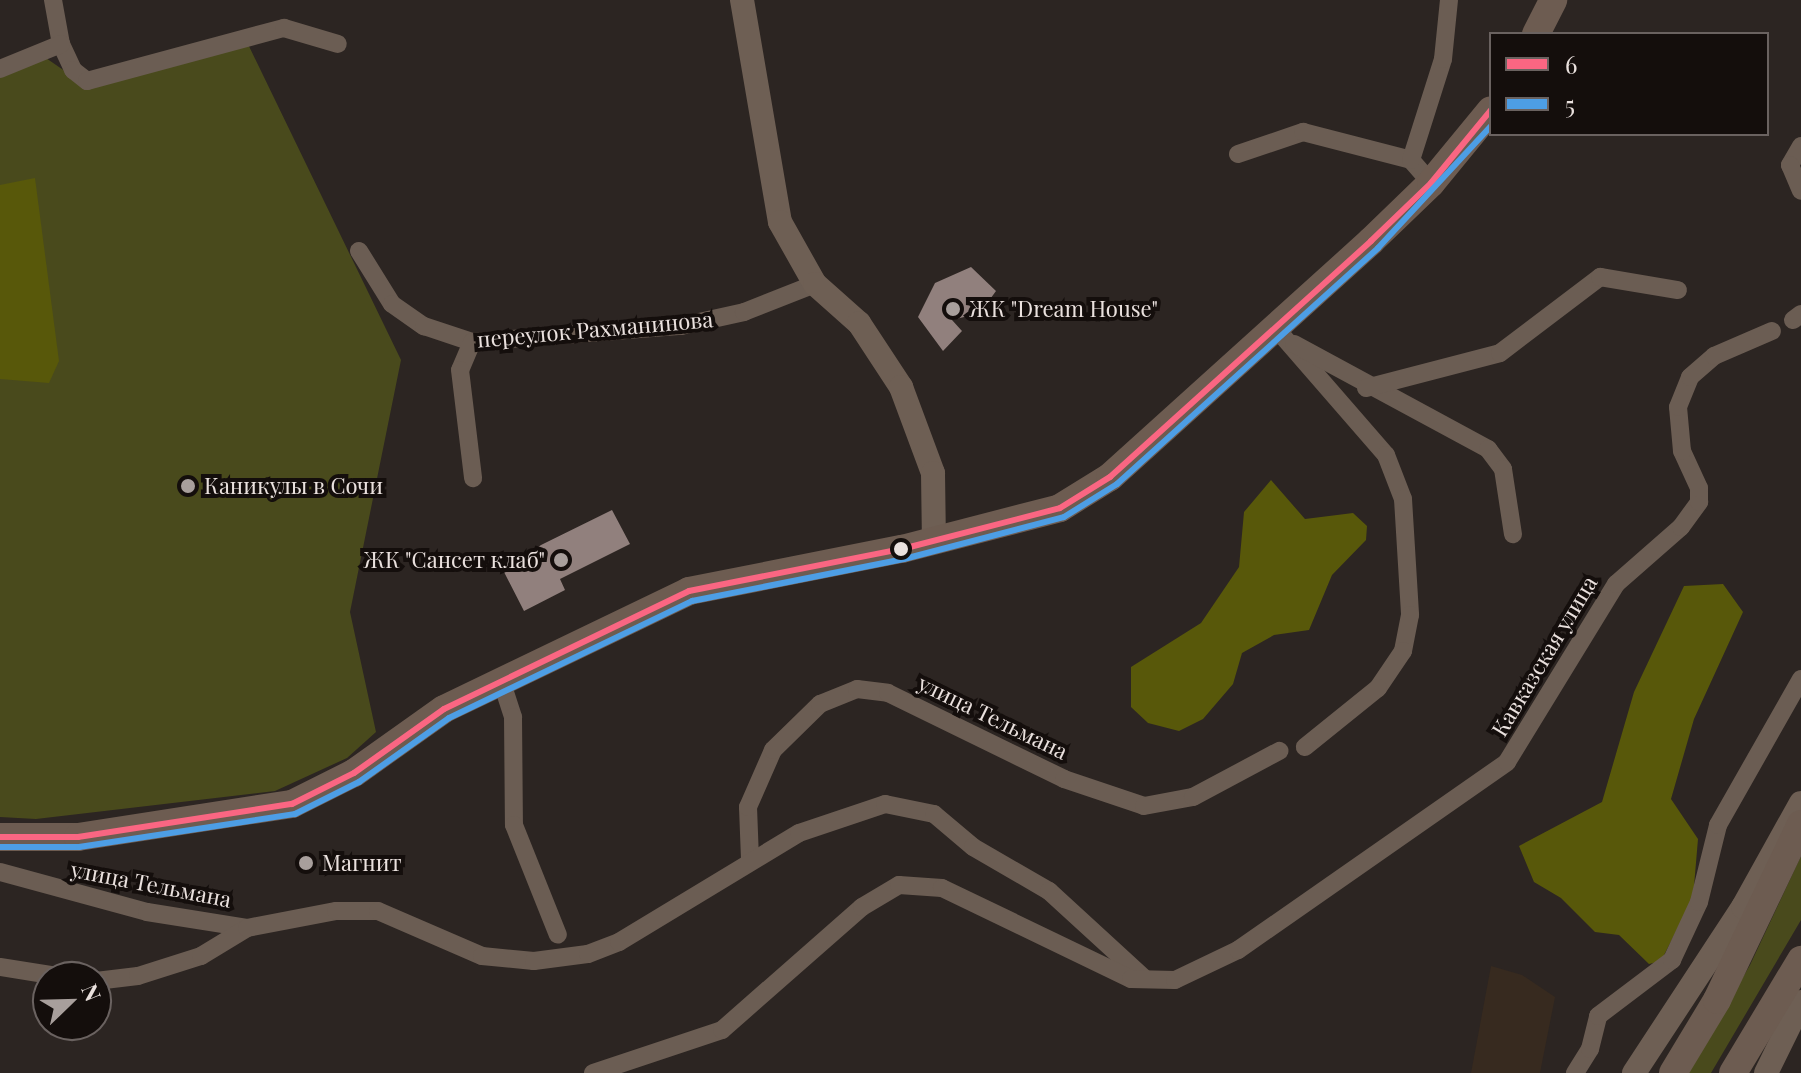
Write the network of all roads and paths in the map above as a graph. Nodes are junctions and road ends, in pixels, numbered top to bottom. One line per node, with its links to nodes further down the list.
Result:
1 (53, 0): 6 (street)
2 (742, 0): 16 (street)
3 (1449, 0): 12 (street)
4 (1553, 0): 5 (main road)
5 (1537, 32)
6 (61, 44): 7 (street); 8 (street)
7 (338, 44)
8 (0, 69)
9 (1489, 112): 13 (main road)
10 (1801, 146): 14 (street)
11 (1238, 154): 12 (street)
12 (1411, 160): 13 (street)
13 (1431, 183): 18 (main road)
14 (1801, 191)
15 (359, 251): 20 (street, переулок Рахманинова)
16 (815, 284): 20 (street, переулок Рахманинова); 24 (street)
17 (1678, 290): 21 (street)
18 (1279, 331): 21 (street); 24 (main road); 27 (street)
19 (1772, 331): 39 (street, Кавказская улица)
20 (472, 342): 22 (street)
21 (1366, 388): 23 (street)
22 (473, 478)
23 (1513, 534)
24 (934, 541): 26 (main road)
25 (1801, 679): 43 (street)
26 (502, 683): 31 (main road); 35 (street)
27 (1305, 747)
28 (1279, 751): 32 (street, улица Тельмана)
29 (1801, 803): 44 (street)
30 (1801, 824): 45 (main road)
31 (0, 837)
32 (750, 859): 34 (street, улица Тельмана); 39 (street)
33 (0, 872): 34 (street, улица Тельмана)
34 (247, 928): 40 (street, улица Тельмана)
35 (558, 935)
36 (1801, 960): 46 (main road)
37 (0, 967): 38 (street)
38 (32, 972)
39 (1144, 978): 42 (street, Кавказская улица)
40 (112, 979)
41 (1801, 1002): 47 (street)
42 (593, 1073)
43 (1575, 1073)
44 (1634, 1073)
45 (1673, 1073)
46 (1733, 1073)
47 (1766, 1073)

